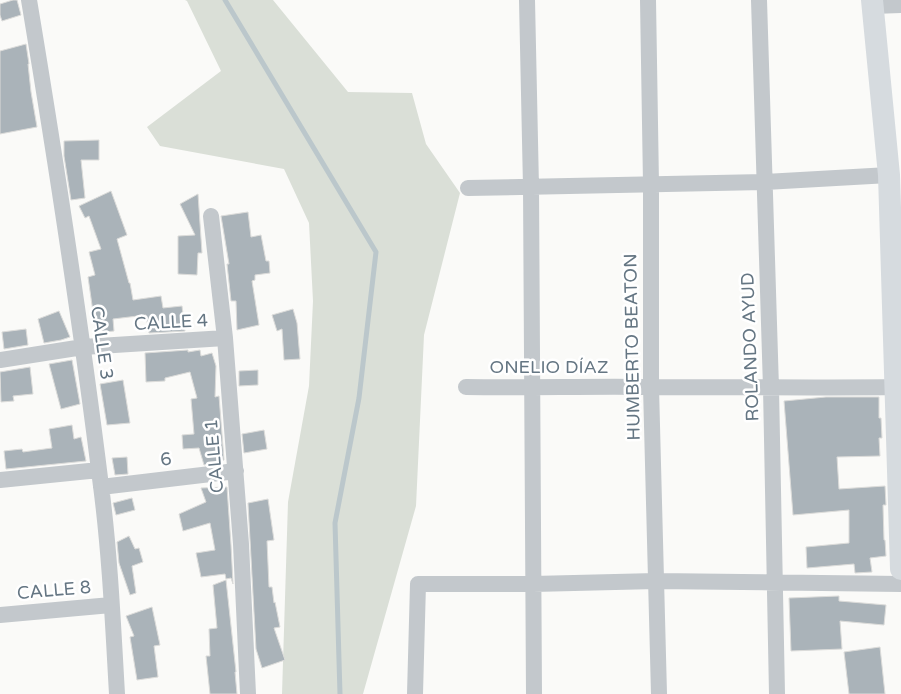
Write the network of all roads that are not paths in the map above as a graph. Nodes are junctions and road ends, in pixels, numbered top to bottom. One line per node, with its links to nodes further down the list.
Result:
1 (29, 0): 14 (street, CALLE 3)
2 (527, 0): 10 (street)
3 (648, 0): 9 (street, HUMBERTO BEATON)
4 (759, 0): 8 (street, ROLANDO AYUD)
5 (872, 3): 6 (street); 7 (main road)
6 (901, 5)
7 (890, 175): 8 (street); 18 (main road)
8 (765, 182): 9 (street); 20 (street, ROLANDO AYUD)
9 (651, 184): 10 (street); 17 (street, HUMBERTO BEATON)
10 (531, 187): 11 (street); 19 (street)
11 (468, 188)
12 (212, 216): 13 (street, CALLE 1)
13 (225, 338): 14 (street, CALLE 4); 22 (street, CALLE 1)
14 (83, 347): 15 (street, CALLE 4); 21 (street, CALLE 3)
15 (0, 360)
16 (466, 387): 19 (street, ONELIO DÍAZ)
17 (651, 387): 19 (street, ONELIO DÍAZ); 20 (street, ONELIO DÍAZ); 26 (street, HUMBERTO BEATON)
18 (898, 387): 20 (street, ONELIO DÍAZ); 25 (main road)
19 (532, 388): 28 (street)
20 (771, 388): 27 (street, ROLANDO AYUD)
21 (99, 470): 23 (street); 24 (street, CALLE 3)
22 (236, 471): 24 (street, 6); 33 (street, CALLE 1)
23 (0, 480)
24 (101, 487): 30 (street, CALLE 3)
25 (901, 569)
26 (656, 581): 27 (street); 28 (street); 36 (street, HUMBERTO BEATON)
27 (775, 582): 29 (street); 37 (street, ROLANDO AYUD)
28 (533, 584): 34 (street); 35 (street)
29 (901, 584)
30 (112, 605): 31 (street, CALLE 8); 32 (street, CALLE 3)
31 (0, 615)
32 (117, 694)
33 (248, 694)
34 (415, 694)
35 (534, 694)
36 (659, 694)
37 (777, 694)

